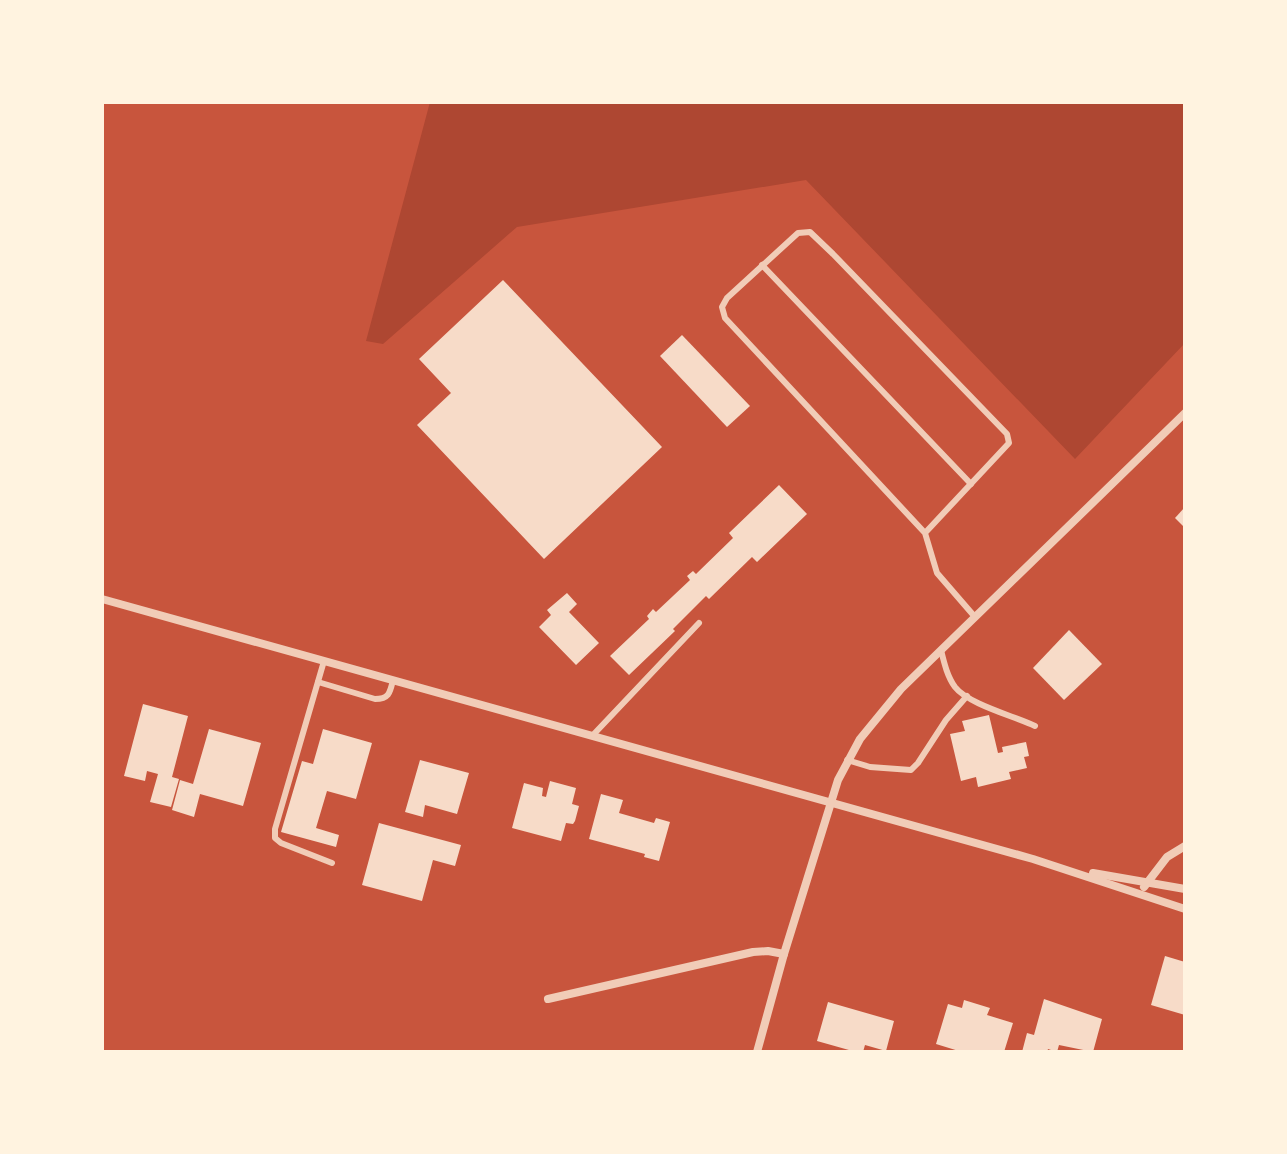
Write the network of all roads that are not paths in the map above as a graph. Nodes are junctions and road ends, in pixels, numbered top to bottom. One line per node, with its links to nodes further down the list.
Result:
1 (762, 265): 3 (lane); 3 (lane); 4 (lane)
2 (1185, 413): 6 (street)
3 (971, 484): 4 (lane)
4 (925, 533): 6 (lane)
5 (102, 599): 9 (street)
6 (975, 617): 8 (street)
7 (699, 623): 14 (lane)
8 (941, 650): 12 (lane); 15 (street)
9 (324, 661): 10 (street); 11 (lane)
10 (393, 680): 11 (lane); 14 (street)
11 (318, 682): 18 (lane)
12 (967, 696): 13 (lane); 15 (lane)
13 (1035, 726)
14 (593, 735): 16 (street)
15 (847, 760): 16 (street)
16 (831, 804): 19 (street); 24 (street)
17 (1185, 846): 20 (street)
18 (332, 863)
19 (1065, 868): 20 (street); 22 (street)
20 (1147, 883): 21 (street); 22 (street)
21 (1185, 889)
22 (1141, 894): 23 (street)
23 (1185, 909)
24 (784, 954): 25 (street); 26 (street)
25 (548, 999)
26 (757, 1052)

